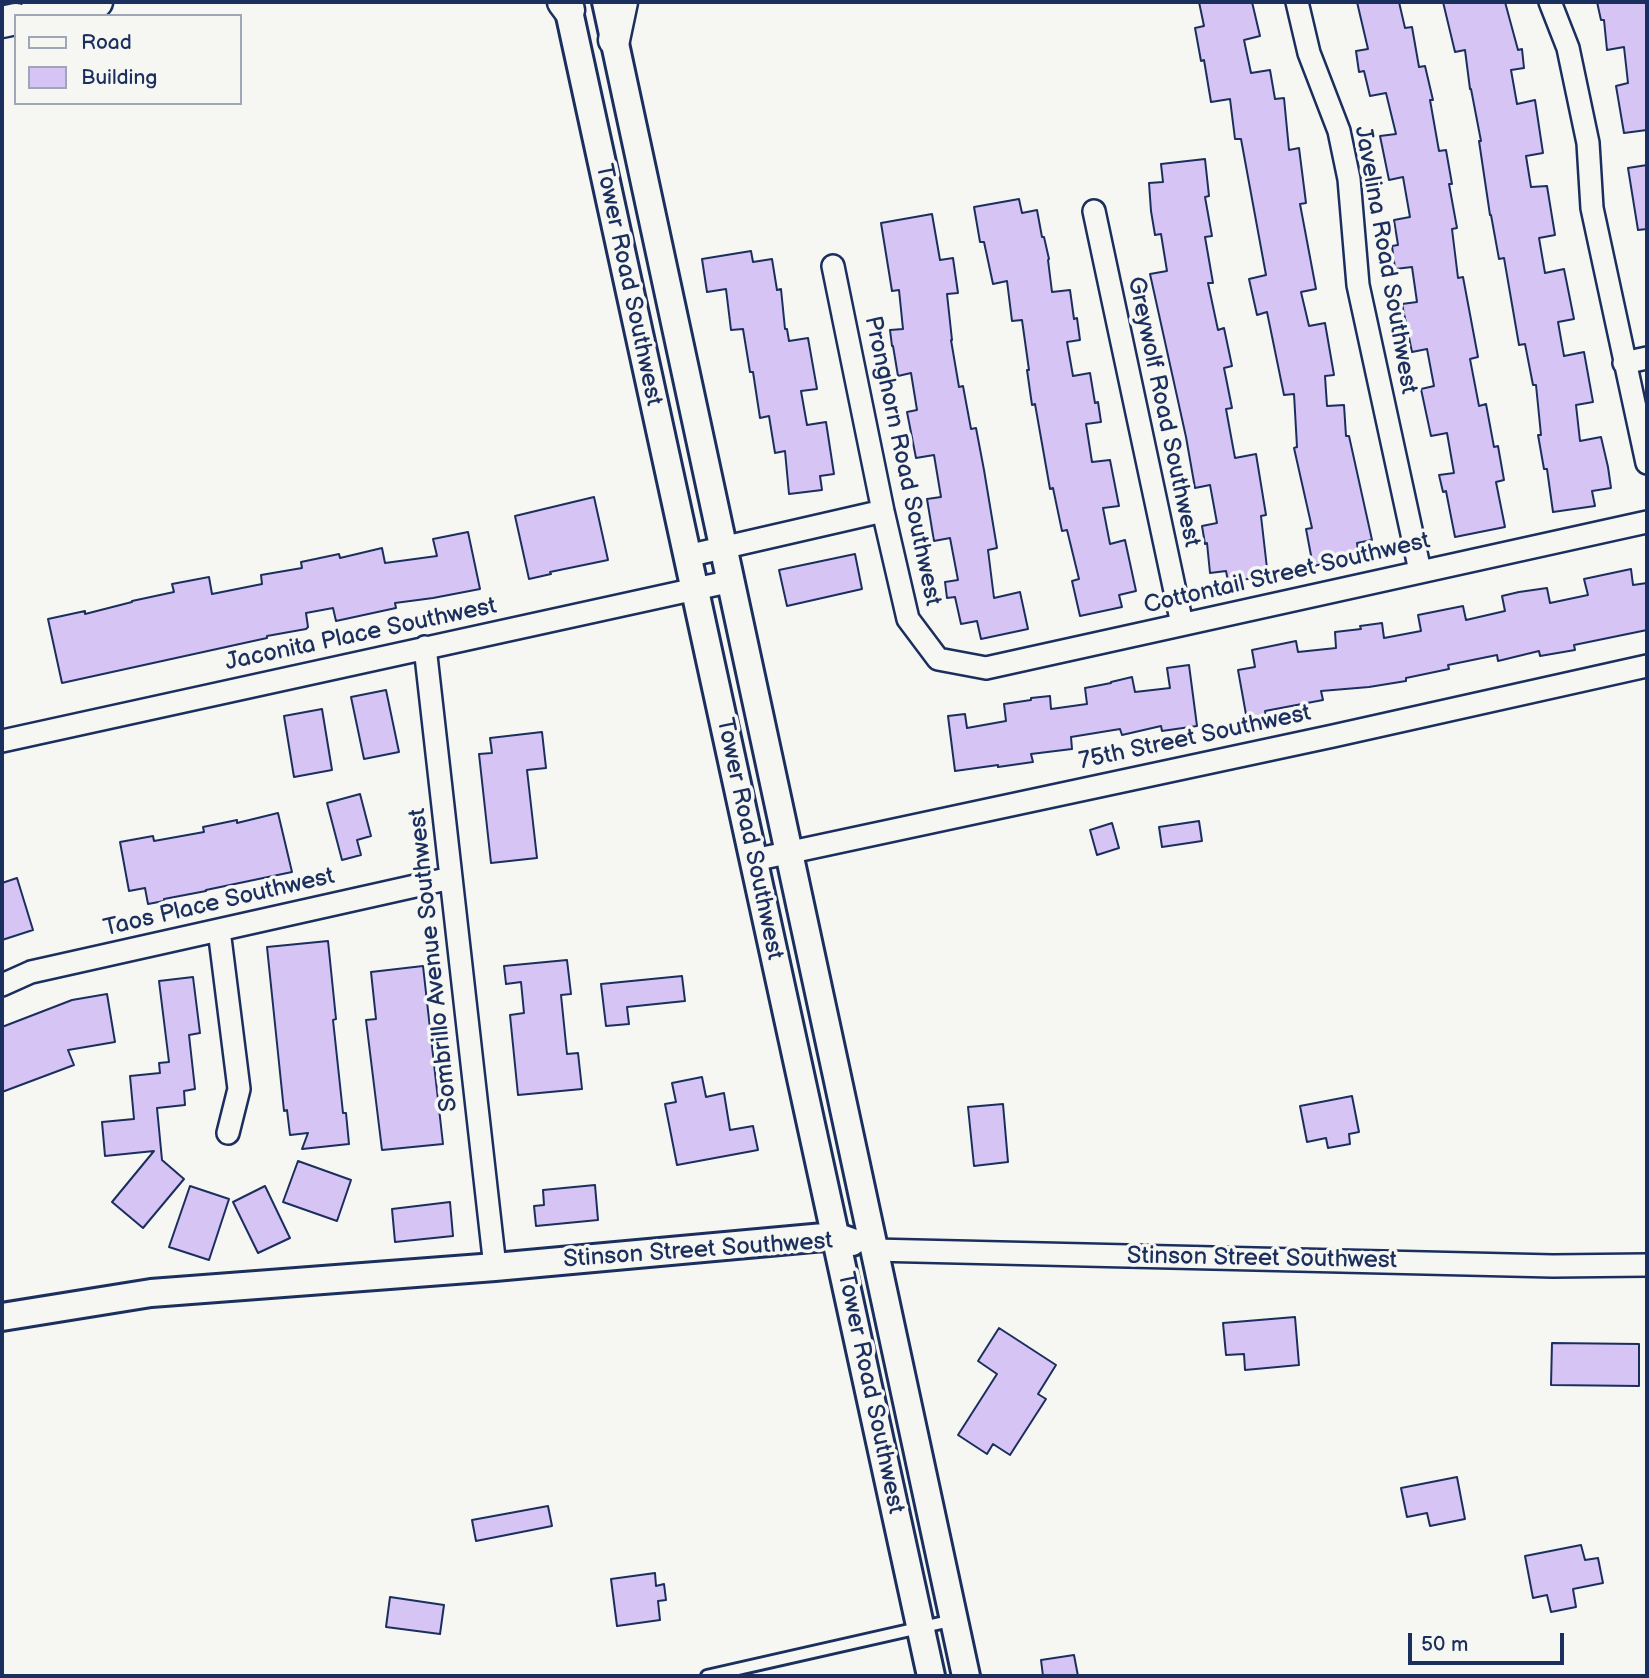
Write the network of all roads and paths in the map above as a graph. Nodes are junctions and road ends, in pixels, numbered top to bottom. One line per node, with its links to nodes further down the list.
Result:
1 (97, 2): 7 (main road)
2 (606, 2): 8 (street, Tower Road Southwest)
3 (622, 2): 8 (main road)
4 (1297, 2): 18 (street, Javelina Road Southwest)
5 (1550, 2): 12 (street)
6 (566, 5): 17 (street, Tower Road Southwest)
7 (41, 14)
8 (614, 40): 16 (street, Tower Road Southwest)
9 (1094, 211): 21 (street, Greywolf Road Southwest)
10 (833, 266): 14 (street, Pronghorn Road Southwest)
11 (1647, 358): 12 (street)
12 (1625, 363): 13 (street)
13 (1647, 463)
14 (883, 511): 16 (street); 23 (street, Pronghorn Road Southwest)
15 (1647, 522): 18 (street, Cottontail Street Southwest)
16 (725, 548): 17 (street); 19 (street, Tower Road Southwest)
17 (687, 556): 20 (street, Tower Road Southwest)
18 (1420, 571): 21 (street, Cottontail Street Southwest)
19 (732, 581): 20 (street, Jaconita Place Southwest); 26 (street, Tower Road Southwest)
20 (694, 589): 22 (street, Jaconita Place Southwest); 27 (street, Tower Road Southwest)
21 (1182, 624): 23 (street, Cottontail Street Southwest)
22 (425, 647): 25 (street, Jaconita Place Southwest); 28 (street, Sombrillo Avenue Southwest)
23 (938, 659)
24 (1647, 666): 26 (street, 75th Street Southwest)
25 (2, 741)
26 (791, 852): 27 (street, 75th Street Southwest); 33 (street, Tower Road Southwest)
27 (754, 860): 32 (street, Tower Road Southwest)
28 (451, 877): 29 (street, Taos Place Southwest); 35 (street, Sombrillo Avenue Southwest)
29 (219, 930): 30 (street, Taos Place Southwest); 31 (street)
30 (2, 985)
31 (228, 1133)
32 (835, 1236): 33 (street, Stinson Street Southwest); 35 (street, Stinson Street Southwest); 38 (street, Tower Road Southwest)
33 (873, 1250): 34 (street, Stinson Street Southwest); 37 (street, Tower Road Southwest)
34 (1647, 1265)
35 (495, 1267): 36 (street, Stinson Street Southwest)
36 (2, 1317)
37 (954, 1620): 38 (lane); 41 (street, Tower Road Southwest)
38 (921, 1628): 39 (lane); 40 (street, Tower Road Southwest)
39 (706, 1676)
40 (931, 1676)
41 (966, 1676)

